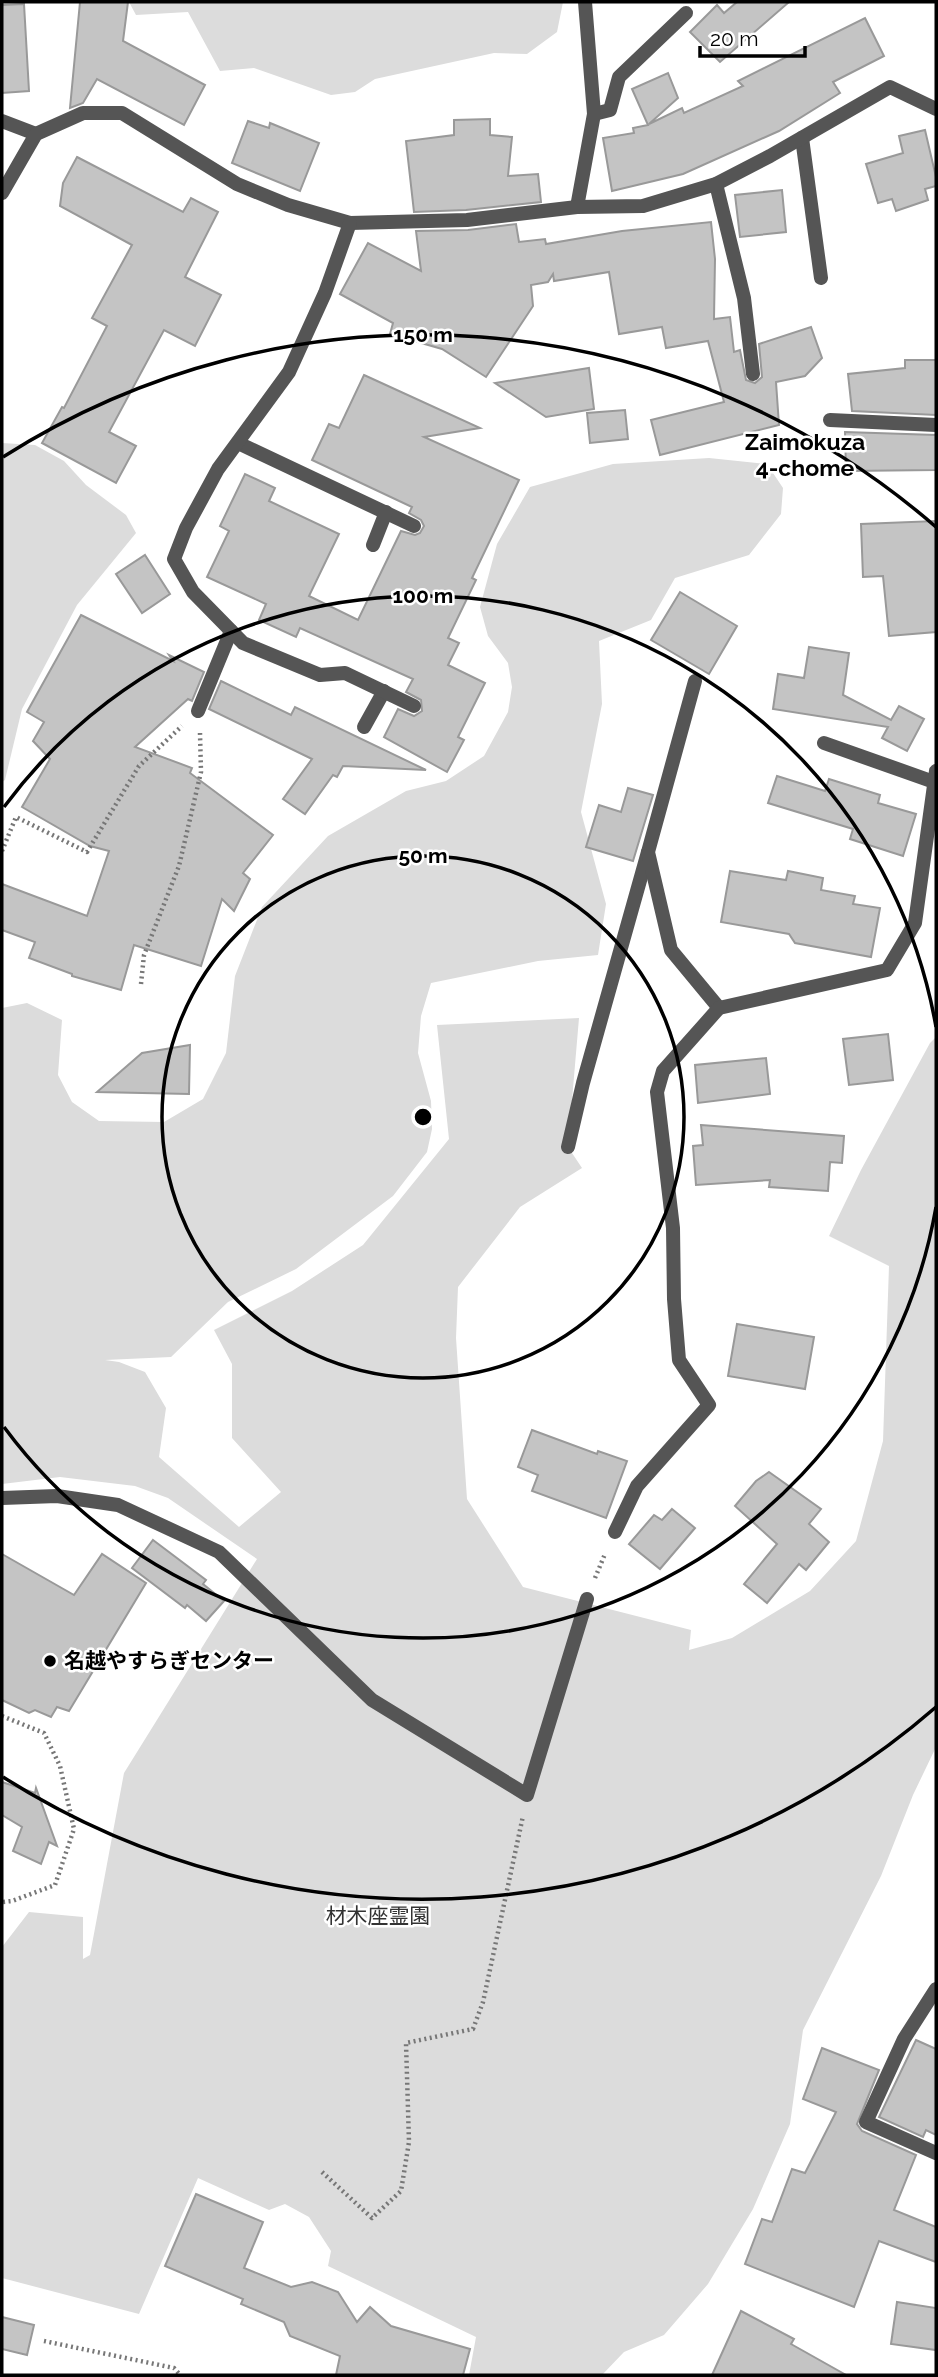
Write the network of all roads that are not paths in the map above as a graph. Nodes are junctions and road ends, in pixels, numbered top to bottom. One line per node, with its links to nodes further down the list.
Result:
1 (585, 2): 4 (street)
2 (685, 13): 4 (street)
3 (936, 109): 7 (street)
4 (594, 114): 10 (street)
5 (2, 121): 6 (street)
6 (36, 134): 9 (street); 11 (street)
7 (802, 138): 8 (street); 12 (street)
8 (716, 184): 10 (street); 13 (street)
9 (2, 193)
10 (577, 207): 11 (street)
11 (350, 223): 16 (street)
12 (821, 278)
13 (752, 374)
14 (830, 420): 15 (street)
15 (936, 425)
16 (238, 443): 17 (street); 20 (street)
17 (386, 512): 18 (street); 19 (street)
18 (414, 526)
19 (373, 545)
20 (231, 631): 22 (street); 24 (street)
21 (695, 681): 29 (street)
22 (384, 691): 23 (street); 25 (street)
23 (414, 706)
24 (198, 711)
25 (364, 727)
26 (824, 743): 27 (street)
27 (935, 777): 28 (street)
28 (931, 850): 30 (street)
29 (648, 852): 30 (street); 31 (street)
30 (719, 1008): 33 (street)
31 (568, 1147)
32 (2, 1499): 34 (street)
33 (615, 1532)
34 (587, 1599)
35 (936, 1989): 36 (street)
36 (936, 2153)

